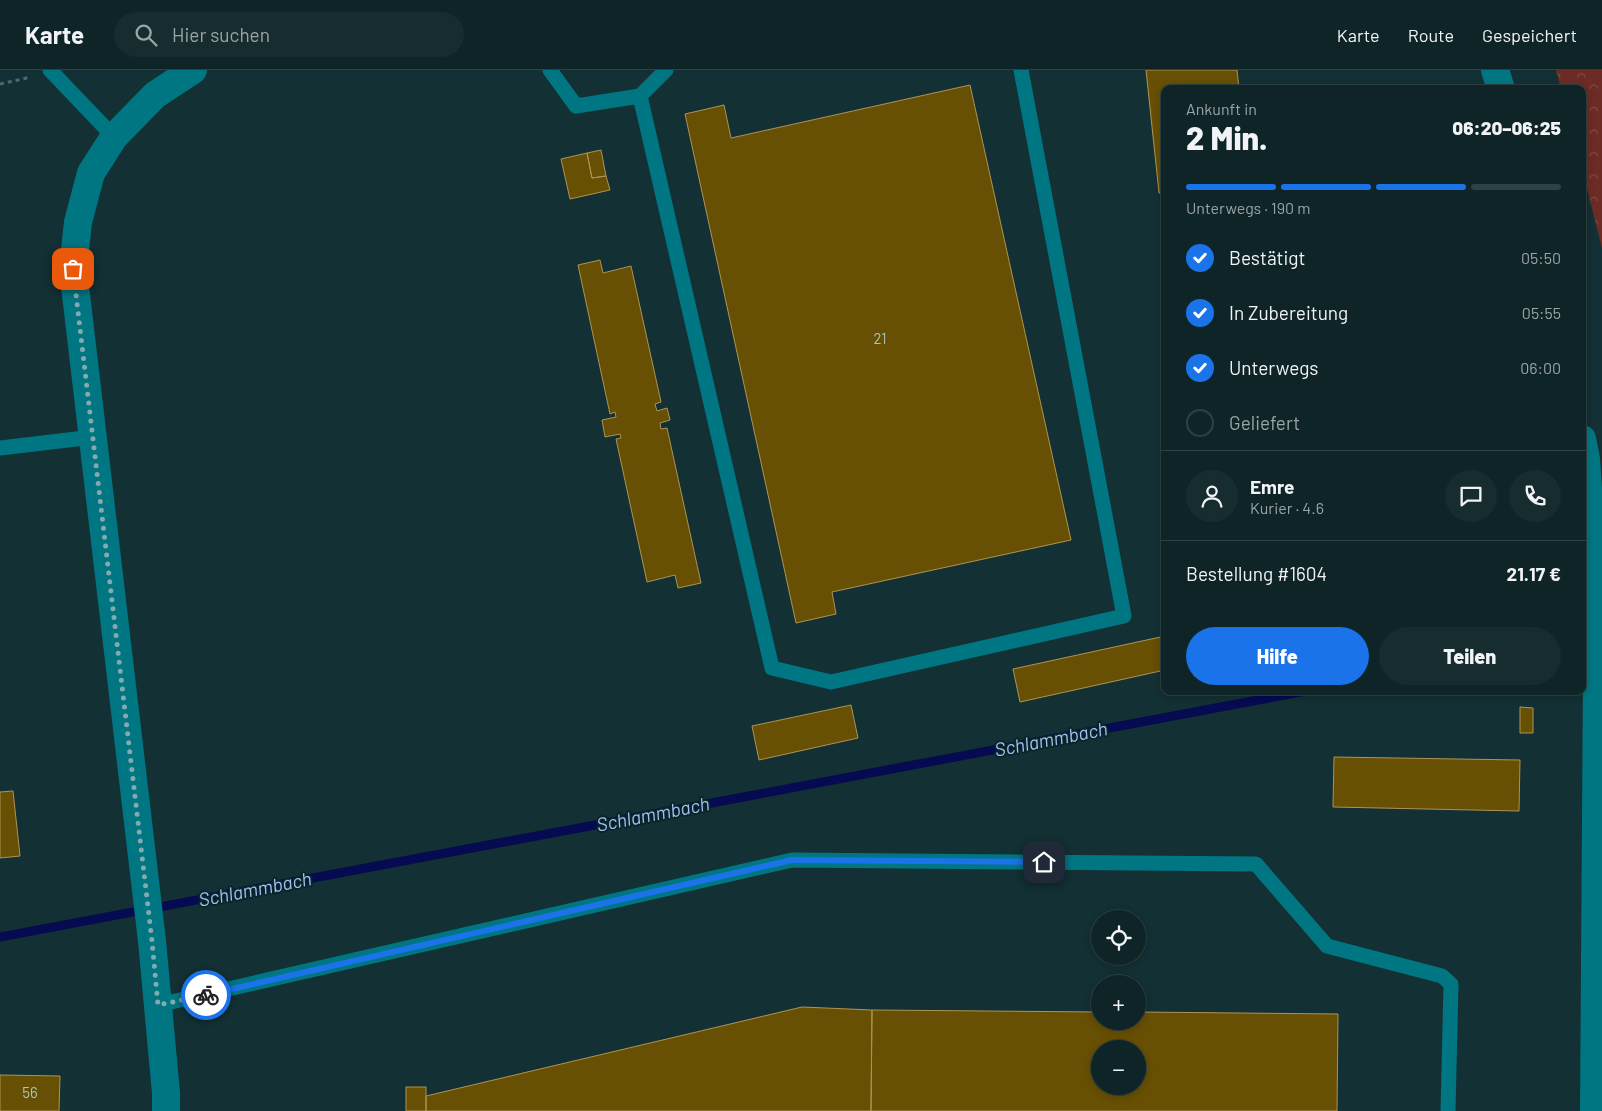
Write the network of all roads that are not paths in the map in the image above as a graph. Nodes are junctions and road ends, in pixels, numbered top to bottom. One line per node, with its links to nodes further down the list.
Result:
1 (194, 70): 9 (street)
2 (550, 70): 8 (lane)
3 (666, 70): 8 (lane)
4 (1021, 70): 8 (lane)
5 (1495, 70): 7 (street)
6 (50, 71): 9 (lane)
7 (1500, 85)
8 (640, 96)
9 (114, 137): 10 (street)
10 (93, 437): 11 (lane); 15 (street)
11 (0, 448)
12 (1586, 458): 13 (street)
13 (1600, 719): 14 (street)
14 (1599, 941): 16 (street)
15 (158, 1005): 17 (street); 18 (lane)
16 (1598, 1014): 19 (street)
17 (166, 1111)
18 (1448, 1111)
19 (1594, 1111)

